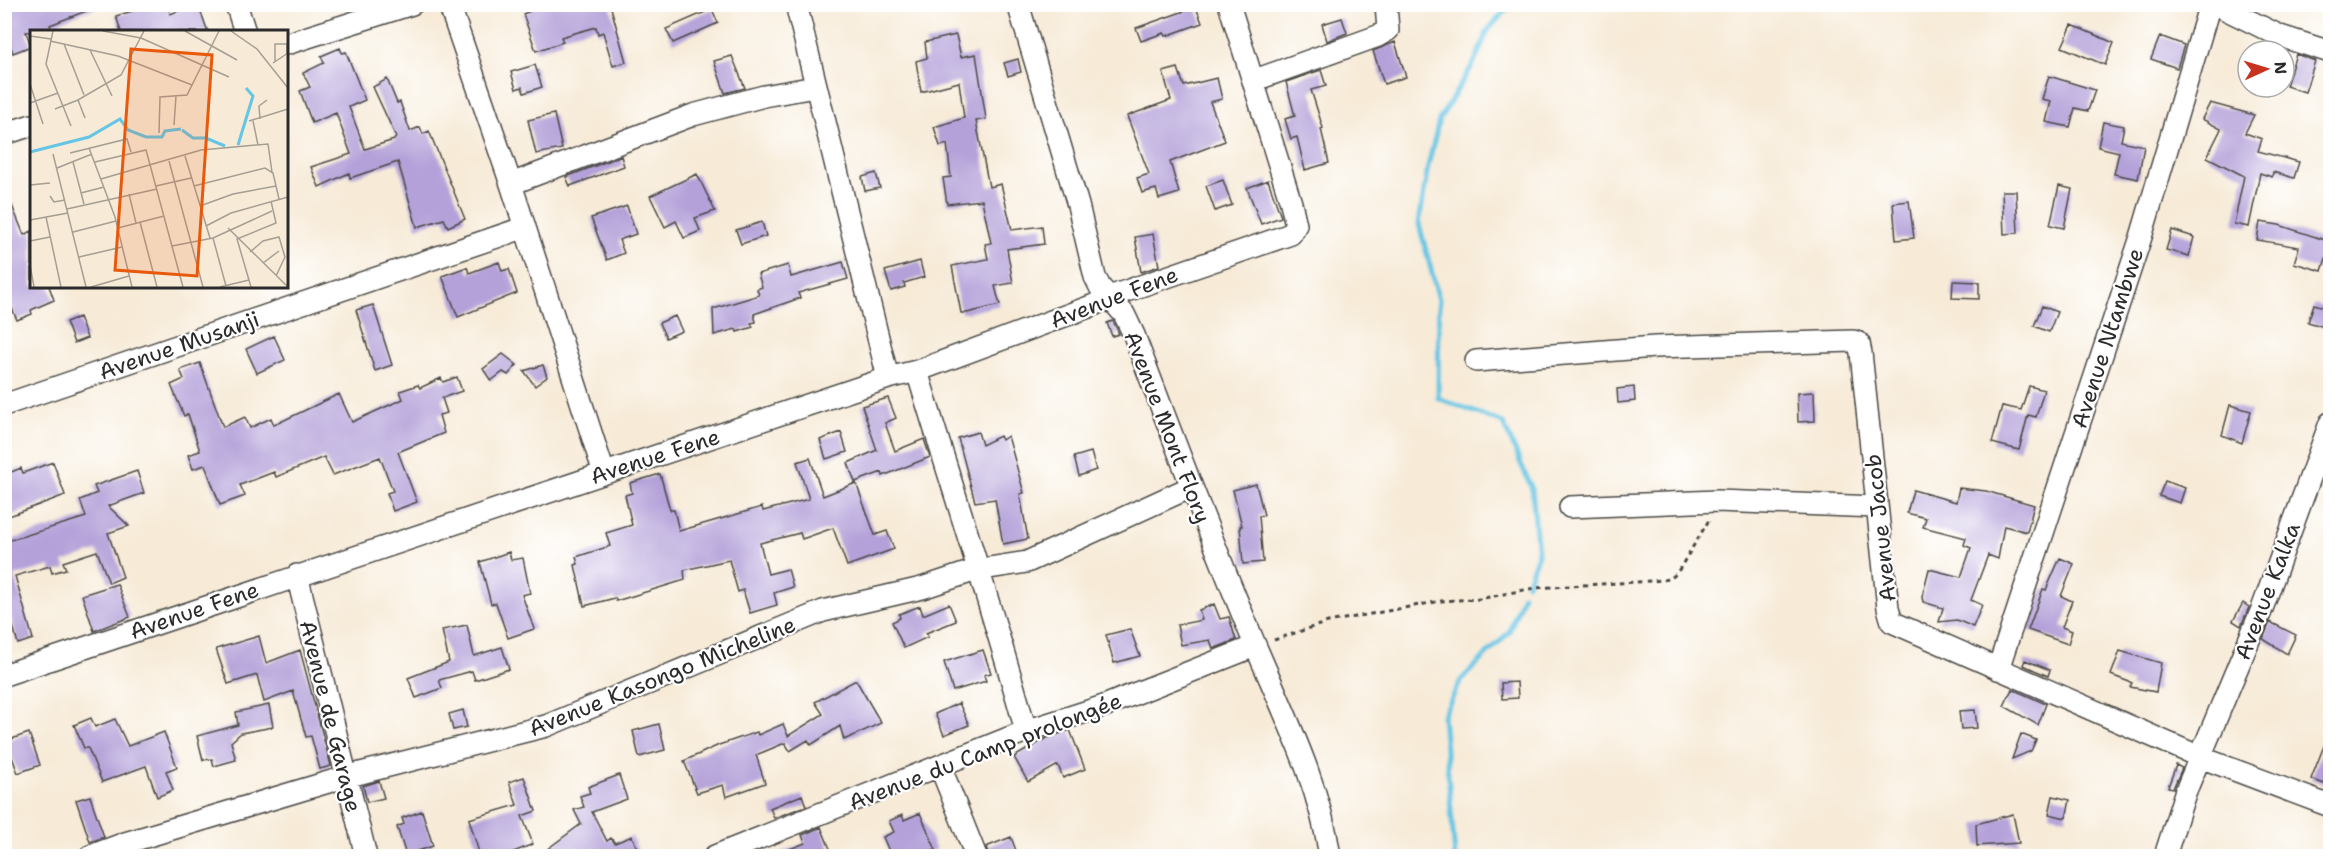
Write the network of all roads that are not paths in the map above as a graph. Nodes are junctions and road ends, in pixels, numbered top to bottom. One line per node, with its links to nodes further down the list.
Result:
1 (236, 4): 10 (street)
2 (412, 4): 11 (street)
3 (449, 4): 17 (street)
4 (796, 4): 14 (street)
5 (1018, 4): 19 (street, Avenue Mont Flory)
6 (1229, 4): 13 (street)
7 (1386, 4): 13 (street)
8 (2210, 4): 32 (street, Avenue Ntambwe)
9 (2215, 4): 12 (street)
10 (244, 30)
11 (288, 43)
12 (2331, 52)
13 (1255, 80): 19 (street, Avenue Fene)
14 (815, 87): 17 (street); 22 (street)
15 (30, 127): 16 (street)
16 (4, 134)
17 (511, 184): 18 (street)
18 (523, 228): 23 (street, Avenue Musanji); 25 (street)
19 (1109, 297): 21 (street, Avenue Fene); 26 (street, Avenue Mont Flory)
20 (1476, 361): 28 (street, Avenue Jacob)
21 (917, 371): 22 (street, Avenue Fene); 29 (street)
22 (888, 378): 25 (street, Avenue Fene)
23 (4, 405)
24 (2331, 423): 35 (street, Avenue Kalka)
25 (604, 473): 30 (street, Avenue Fene)
26 (1191, 487): 29 (street, Avenue Kasongo Micheline); 31 (street, Avenue Mont Flory)
27 (1570, 507): 28 (street)
28 (1877, 507): 32 (street, Avenue Jacob)
29 (976, 570): 34 (street); 37 (street, Avenue Kasongo Micheline)
30 (297, 575): 33 (street, Avenue Fene); 37 (street, Avenue de Garage)
31 (1255, 646): 34 (street, Avenue du Camp prolongée); 44 (street, Avenue Mont Flory)
32 (1998, 669): 35 (street, Avenue Jacob)
33 (4, 675)
34 (1026, 731): 36 (street, Avenue du Camp prolongée)
35 (2200, 758): 38 (street, Avenue Jacob); 45 (street, Avenue Kalka)
36 (940, 766): 39 (street, Avenue du Camp prolongée); 43 (street)
37 (345, 777): 40 (street, Avenue Kasongo Micheline); 41 (street, Avenue de Garage)
38 (2331, 806)
39 (737, 852): 42 (street, Avenue du Camp prolongée)
40 (90, 856)
41 (366, 856)
42 (715, 856)
43 (976, 856)
44 (1330, 856)
45 (2165, 856)

